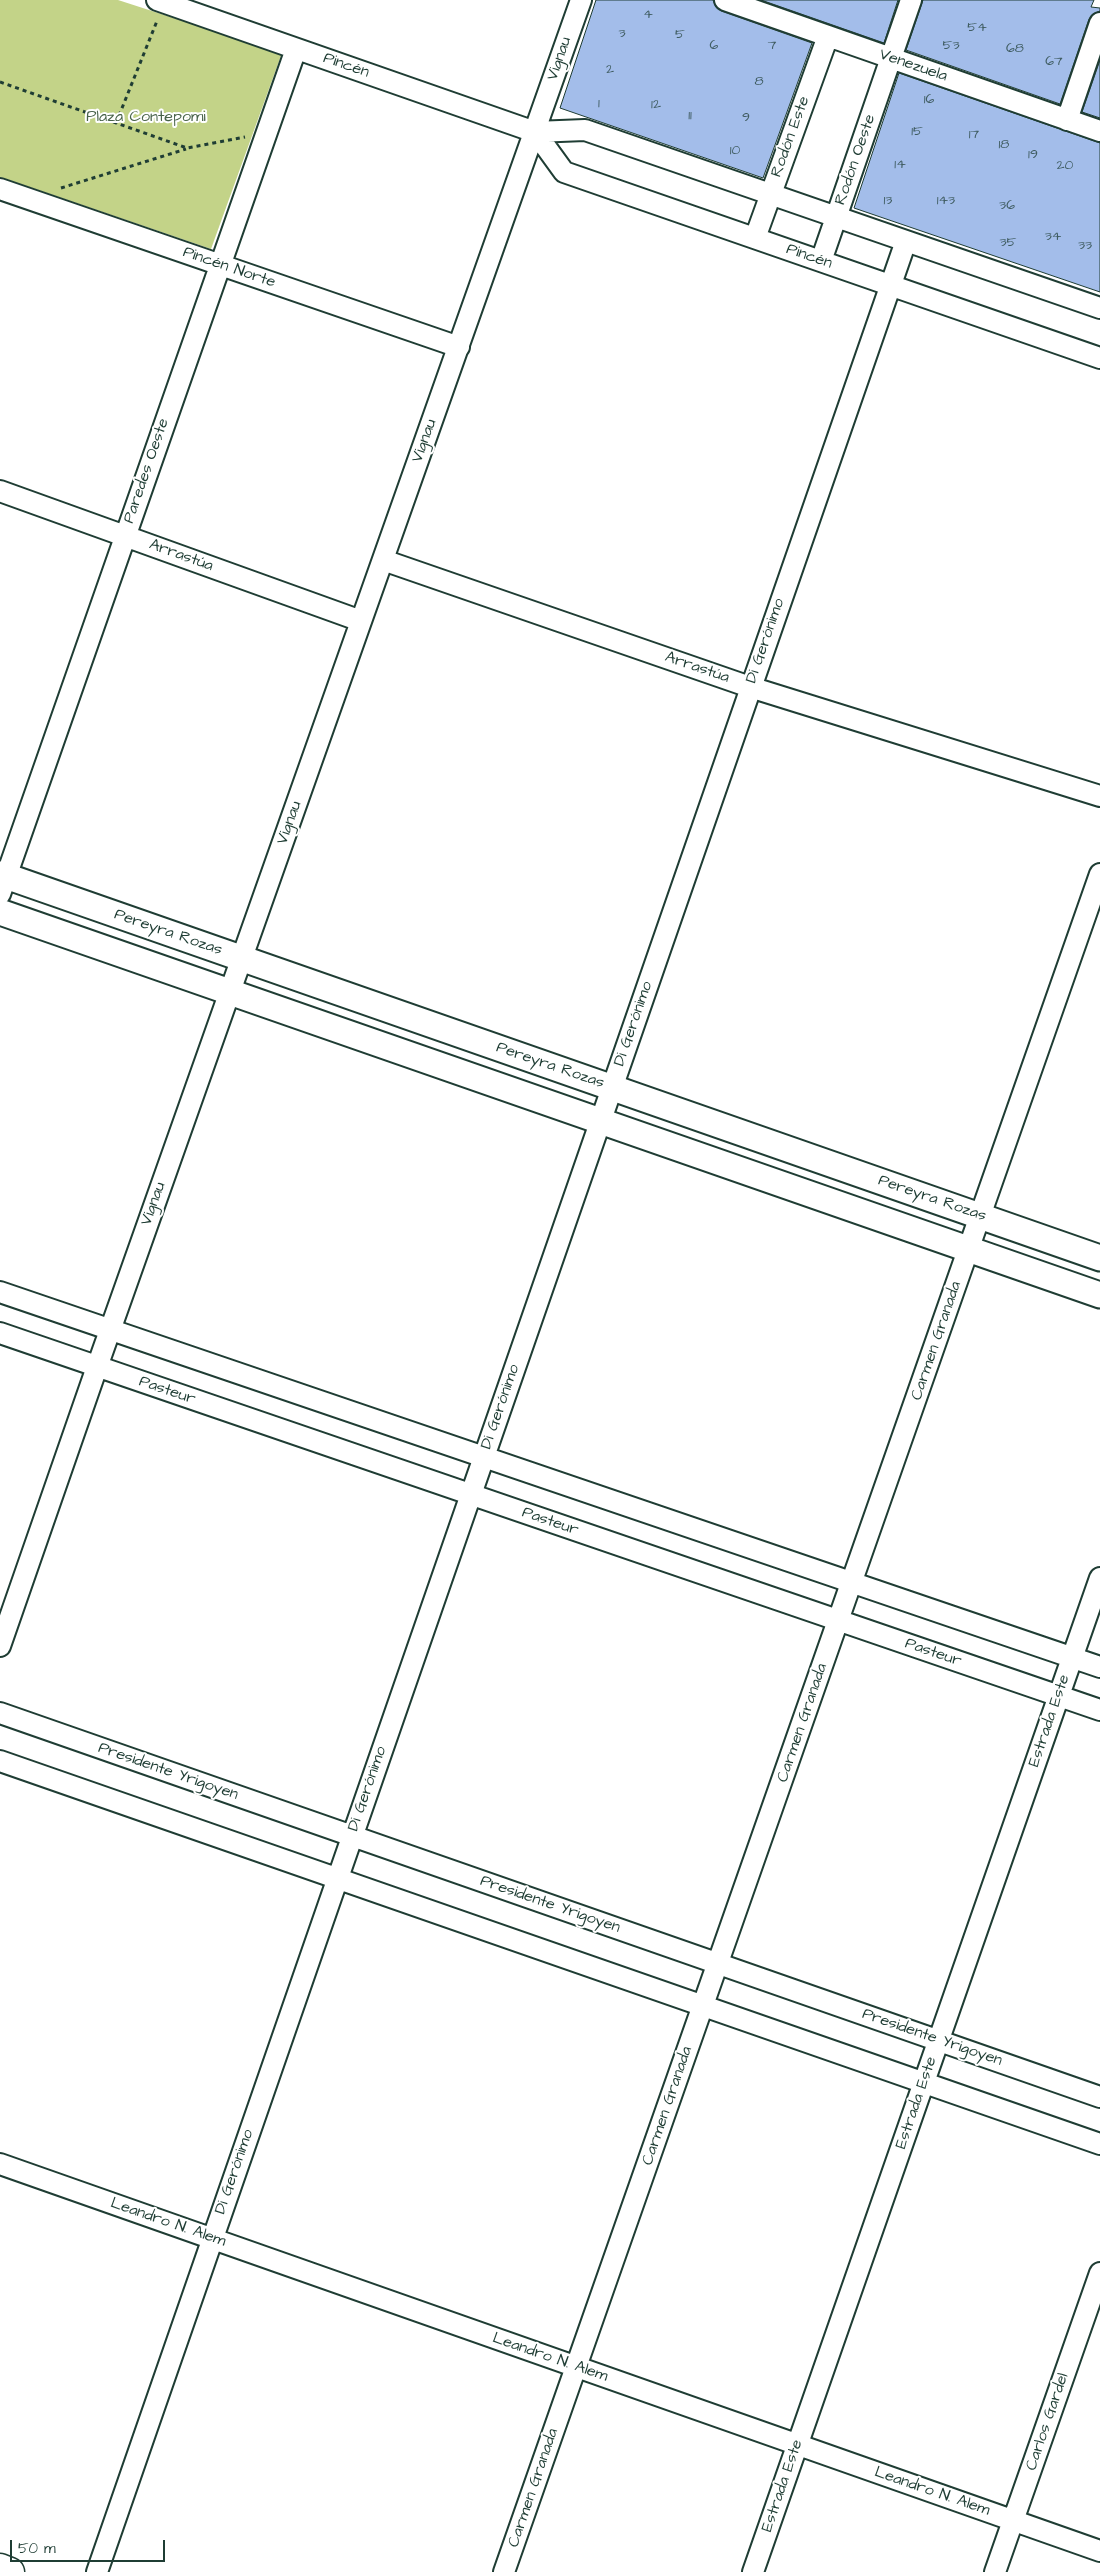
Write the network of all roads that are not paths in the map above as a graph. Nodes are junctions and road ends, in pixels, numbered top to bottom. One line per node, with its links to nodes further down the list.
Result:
1 (581, 0): 11 (street, Vignau)
2 (725, 0): 6 (street, Venezuela)
3 (910, 0): 8 (street, Rodón Oeste)
4 (158, 7): 7 (street, Pincén)
5 (1100, 23): 9 (street)
6 (828, 36): 8 (street, Venezuela); 13 (street, Rodón Este)
7 (296, 49): 11 (street, Pincén); 18 (street, Paredes Oeste)
8 (891, 58): 9 (street, Venezuela); 14 (street, Rodón Oeste)
9 (1067, 120): 10 (street, Venezuela)
10 (1100, 131)
11 (535, 132): 13 (street, Pincén); 15 (street, Pincén); 21 (street, Vignau)
12 (0, 189): 18 (street, Pincén Norte)
13 (770, 195): 14 (street, Pincén); 15 (street, Rodón Este)
14 (836, 218): 16 (street, Pincén); 17 (street, Rodón Oeste)
15 (755, 238): 17 (street, Pincén)
16 (906, 241): 19 (street, Di Gerónimo); 20 (street, Pincén)
17 (821, 261): 19 (street, Pincén)
18 (219, 264): 21 (street, Pincén Norte); 24 (street, Paredes Oeste)
19 (890, 285): 22 (street, Pincén); 27 (street, Di Gerónimo)
20 (1100, 308)
21 (459, 347): 25 (street, Vignau)
22 (1100, 358)
23 (0, 491): 24 (street, Arrastúa)
24 (124, 536): 26 (street, Arrastúa); 30 (street, Paredes Oeste)
25 (383, 560): 26 (street, Vignau); 27 (street, Arrastúa)
26 (361, 620): 32 (street, Vignau)
27 (750, 686): 28 (street, Arrastúa); 34 (street, Di Gerónimo)
28 (1100, 796)
29 (1100, 874): 36 (street, Carmen Granada)
30 (2, 881): 32 (street, Pereyra Rozas)
31 (0, 912): 33 (street)
32 (242, 958): 33 (street, Vignau); 34 (street, Pereyra Rozas)
33 (230, 992): 35 (street); 41 (street, Vignau)
34 (612, 1088): 35 (street, Di Gerónimo); 36 (street, Pereyra Rozas)
35 (600, 1121): 37 (street); 44 (street, Di Gerónimo)
36 (980, 1216): 37 (street, Carmen Granada); 38 (street, Pereyra Rozas)
37 (969, 1249): 40 (street); 47 (street, Carmen Granada)
38 (1100, 1258)
39 (0, 1292): 41 (street)
40 (1100, 1295)
41 (110, 1331): 43 (street, Vignau); 44 (street)
42 (0, 1333): 43 (street, Pasteur)
43 (97, 1367): 45 (street, Pasteur); 49 (street, Vignau)
44 (483, 1458): 45 (street, Di Gerónimo); 47 (street)
45 (470, 1495): 48 (street, Pasteur); 56 (street, Di Gerónimo)
46 (1100, 1578): 50 (street, Estrada Este)
47 (852, 1583): 48 (street, Carmen Granada); 50 (street)
48 (839, 1621): 52 (street, Pasteur); 58 (street, Carmen Granada)
49 (0, 1646)
50 (1072, 1658): 51 (street); 52 (street, Estrada Este)
51 (1100, 1667)
52 (1058, 1696): 53 (street, Pasteur); 60 (street, Estrada Este)
53 (1100, 1710)
54 (0, 1713): 56 (street, Presidente Yrigoyen)
55 (0, 1761): 57 (street)
56 (352, 1836): 57 (street, Di Gerónimo); 58 (street, Presidente Yrigoyen)
57 (337, 1878): 59 (street); 65 (street, Di Gerónimo)
58 (718, 1964): 59 (street, Carmen Granada); 60 (street, Presidente Yrigoyen)
59 (704, 2006): 61 (street); 67 (street, Carmen Granada)
60 (938, 2040): 61 (street, Estrada Este); 62 (street, Presidente Yrigoyen)
61 (924, 2082): 63 (street); 68 (street, Estrada Este)
62 (1100, 2097)
63 (1100, 2144)
64 (0, 2164): 65 (street, Leandro N. Alem)
65 (212, 2239): 67 (street, Leandro N. Alem); 73 (street, Di Gerónimo)
66 (1100, 2273): 69 (street, Carlos Gardel)
67 (577, 2367): 68 (street, Leandro N. Alem); 74 (street, Carmen Granada)
68 (798, 2445): 69 (street, Leandro N. Alem); 75 (street, Estrada Este)
69 (1013, 2521): 70 (street, Leandro N. Alem); 76 (street, Carlos Gardel)
70 (1100, 2551)
71 (0, 2568): 72 (main road)
72 (10, 2572)
73 (97, 2572)
74 (504, 2572)
75 (753, 2572)
76 (995, 2572)

